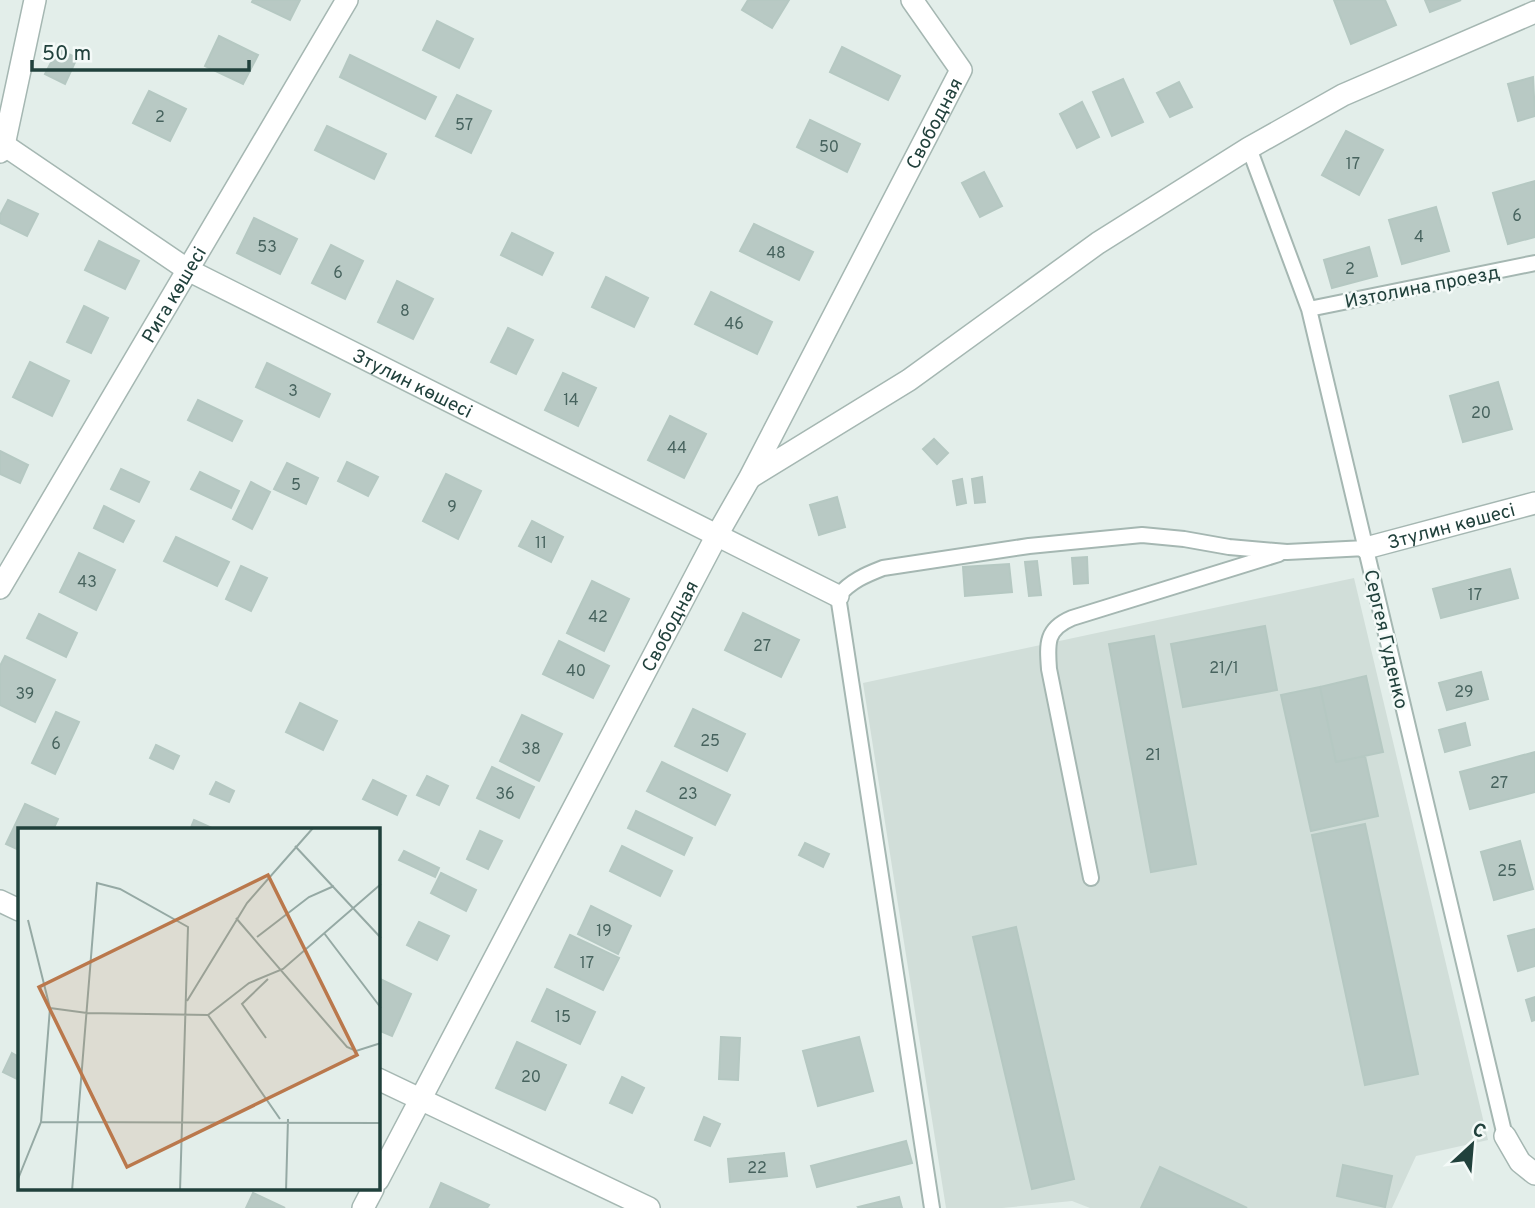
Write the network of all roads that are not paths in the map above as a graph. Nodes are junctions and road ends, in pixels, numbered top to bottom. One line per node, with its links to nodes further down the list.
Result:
1 (35, 0): 5 (street)
2 (347, 0): 8 (street, Рига көшесі)
3 (912, 0): 10 (street, Свободная)
4 (1535, 12): 6 (street)
5 (2, 148): 8 (street, Зтулин көшесі)
6 (1249, 148): 9 (lane, Сергея Гуденко); 10 (street)
7 (1535, 263): 9 (lane, Изтолина проезд)
8 (188, 270): 12 (street, Зтулин көшесі); 15 (street, Рига көшесі)
9 (1309, 309): 13 (lane, Сергея Гуденко)
10 (749, 478): 12 (street, Свободная)
11 (1535, 503): 13 (street, Зтулин көшесі)
12 (717, 535): 16 (street, Зтулин көшесі); 21 (street, Свободная)
13 (1366, 548): 14 (lane); 22 (lane, Сергея Гуденко)
14 (1287, 552): 16 (lane); 17 (lane)
15 (0, 588)
16 (838, 596): 28 (lane)
17 (1091, 878)
18 (0, 901): 19 (street)
19 (18, 910)
20 (380, 1080): 21 (street)
21 (420, 1099): 24 (street, Свободная); 27 (street)
22 (1505, 1136): 23 (street)
23 (1535, 1174)
24 (380, 1176)
25 (372, 1190): 26 (street)
26 (363, 1208)
27 (649, 1208)
28 (932, 1208)

